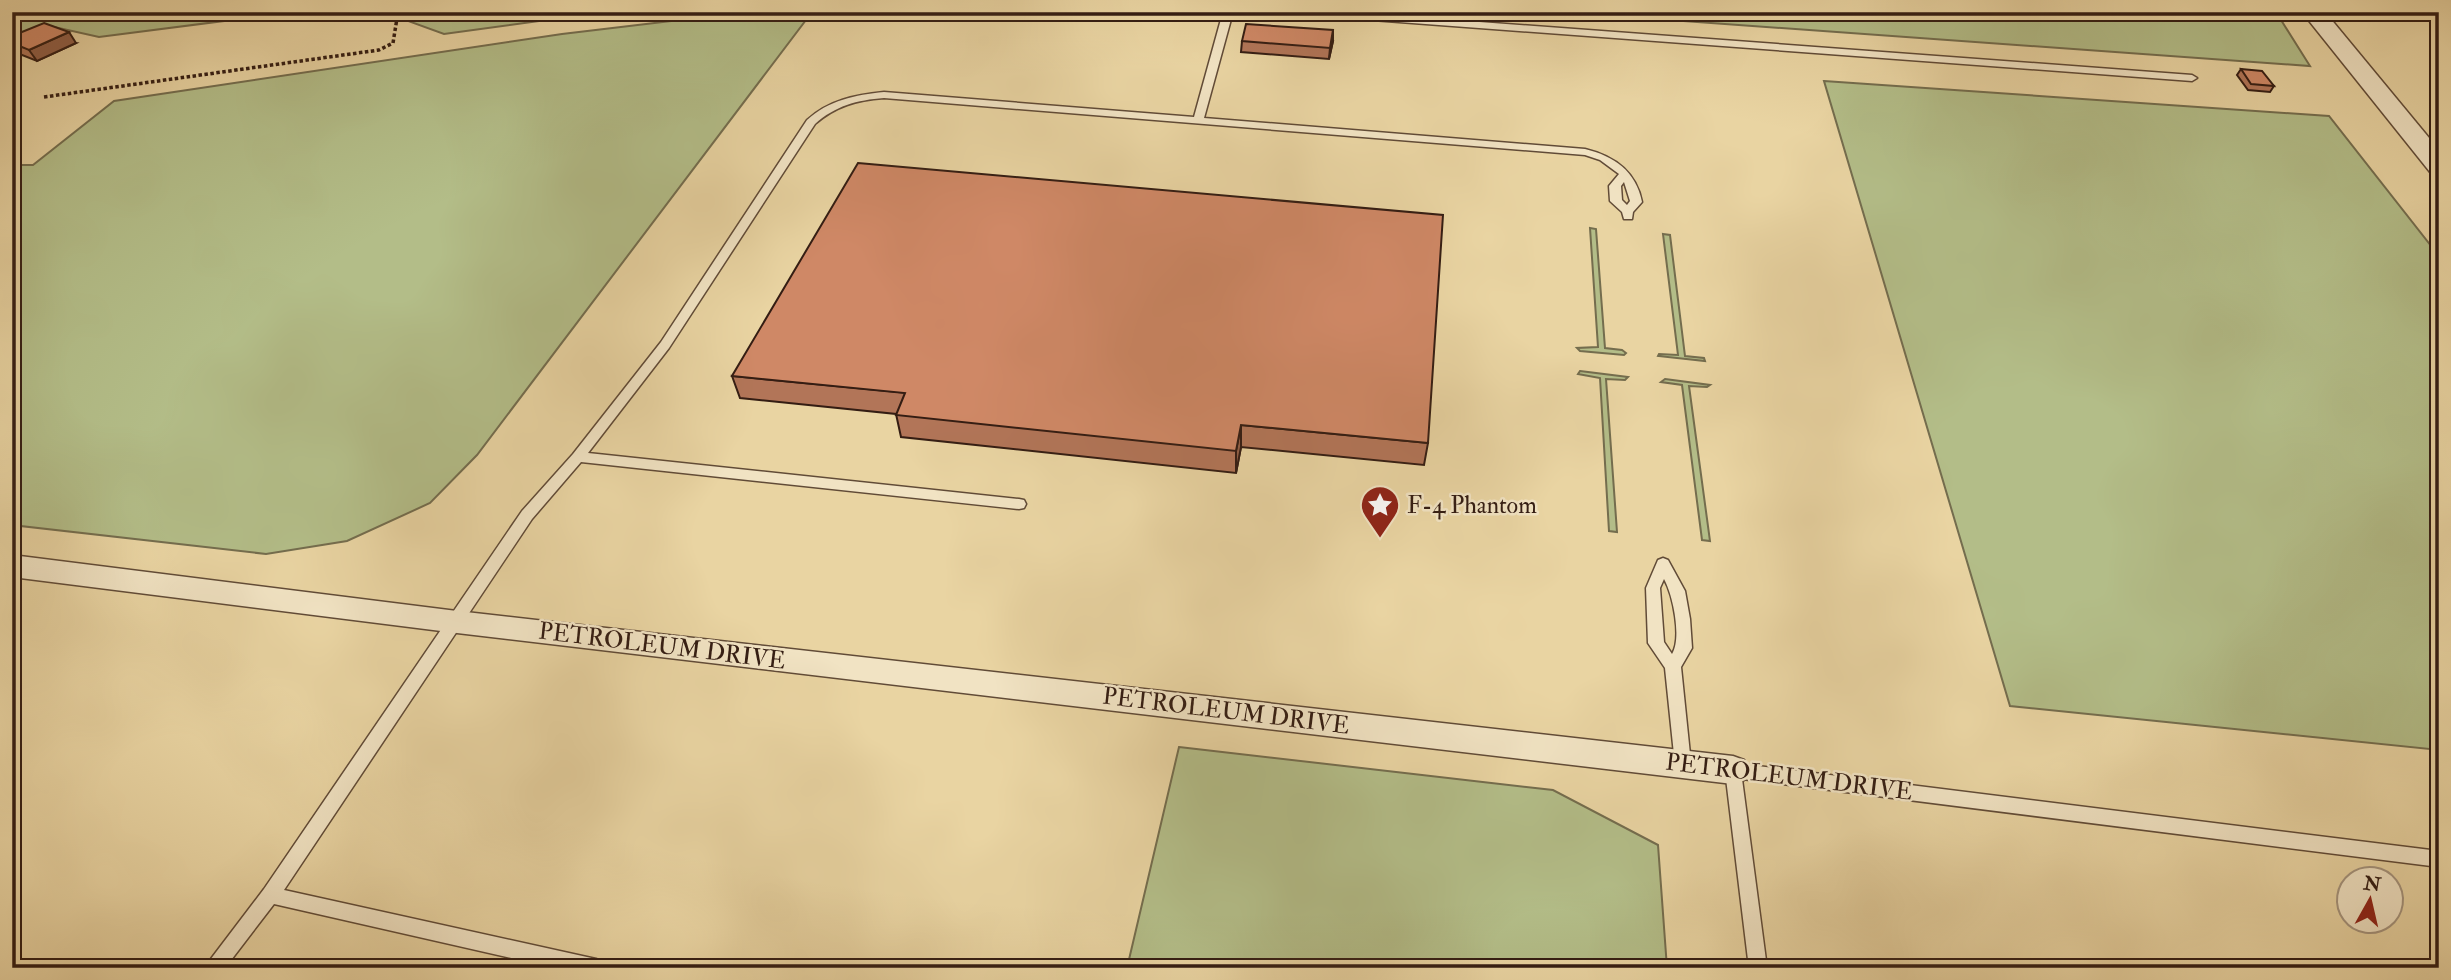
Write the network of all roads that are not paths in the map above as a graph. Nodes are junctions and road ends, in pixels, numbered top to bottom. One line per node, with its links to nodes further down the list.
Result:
1 (1228, 12): 5 (lane)
2 (1305, 12): 4 (lane)
3 (2313, 12): 6 (street)
4 (2192, 78)
5 (1198, 120): 7 (lane); 8 (lane)
6 (2439, 167)
7 (1623, 176): 7 (lane)
8 (578, 457): 9 (lane); 11 (lane)
9 (1020, 504)
10 (12, 566): 11 (street, PETROLEUM DRIVE)
11 (457, 622): 13 (street, PETROLEUM DRIVE); 16 (lane)
12 (1672, 667): 12 (lane); 13 (lane)
13 (1683, 764): 14 (street, PETROLEUM DRIVE)
14 (1733, 770): 15 (lane, PETROLEUM DRIVE); 19 (lane)
15 (2439, 859)
16 (270, 895): 17 (lane); 18 (lane)
17 (213, 968)
18 (596, 968)
19 (1758, 968)

